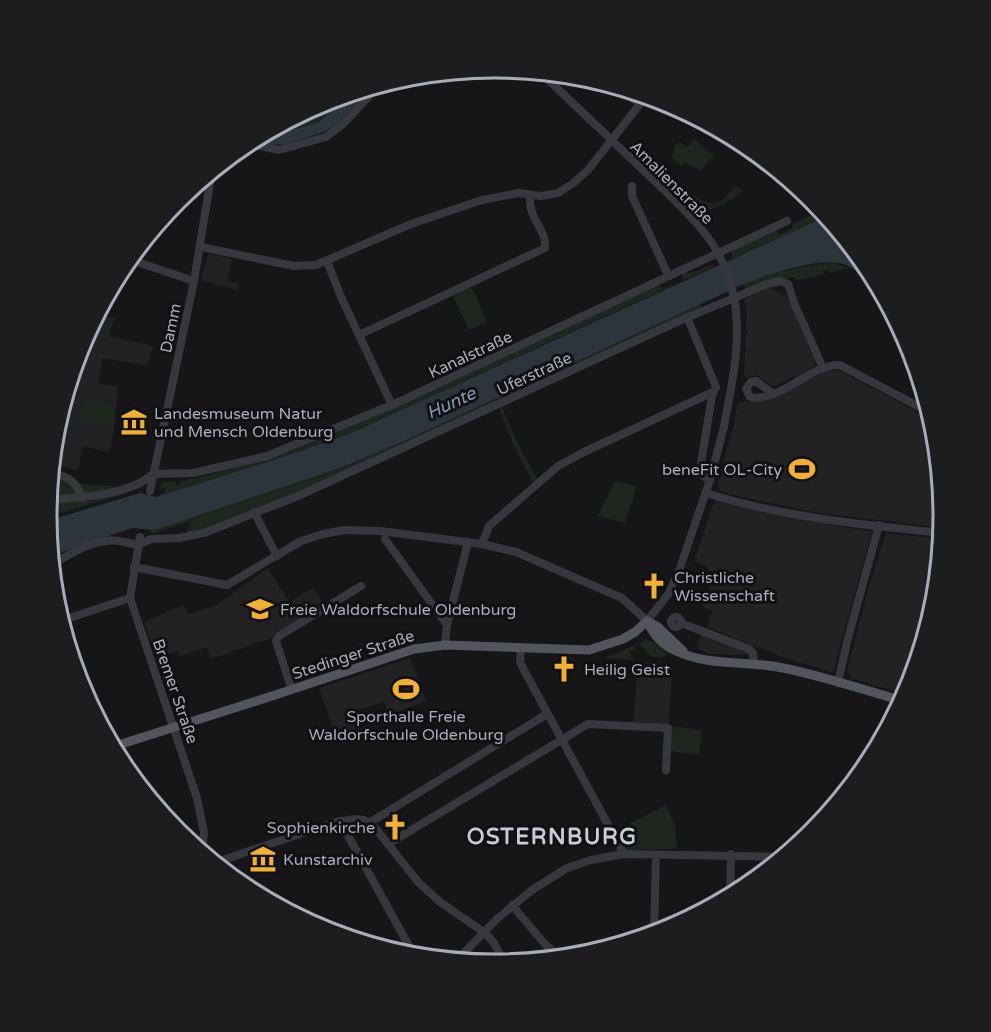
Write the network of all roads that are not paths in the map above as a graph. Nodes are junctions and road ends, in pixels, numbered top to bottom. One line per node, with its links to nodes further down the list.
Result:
1 (549, 81): 5 (street, Amalienstraße)
2 (367, 97): 6 (street)
3 (636, 101): 4 (street)
4 (640, 104): 5 (street)
5 (612, 140): 9 (street); 25 (street, Amalienstraße, bridge)
6 (256, 149)
7 (210, 183): 11 (street, Damm)
8 (632, 186): 14 (street)
9 (530, 196): 12 (street); 17 (street)
10 (787, 221): 14 (street, Kanalstraße)
11 (201, 247): 12 (street); 15 (street, Damm)
12 (327, 261): 17 (street)
13 (138, 262): 15 (street)
14 (668, 275): 21 (street, Kanalstraße)
15 (194, 281): 23 (street, Damm)
16 (687, 317): 18 (street, Uferstraße); 19 (street); 30 (street, Uferstraße)
17 (359, 335): 21 (street)
18 (823, 368): 20 (street); 22 (street)
19 (713, 392): 25 (street); 36 (street)
20 (772, 393)
21 (392, 405): 23 (street, Kanalstraße)
22 (920, 407)
23 (153, 474): 26 (street, Damm); 28 (street)
24 (59, 475): 28 (street)
25 (710, 480): 27 (street, Amalienstraße)
26 (150, 491)
27 (706, 493): 31 (street); 43 (street, Amalienstraße)
28 (83, 498): 29 (street)
29 (58, 499)
30 (254, 512): 34 (street, Uferstraße); 37 (street)
31 (879, 525): 32 (street); 49 (street)
32 (933, 532)
33 (385, 539): 45 (street)
34 (139, 541): 38 (street); 39 (street, Bremer Straße)
35 (468, 542): 36 (street); 37 (street); 45 (street)
36 (482, 544): 43 (street)
37 (277, 556): 39 (street)
38 (60, 560)
39 (134, 567): 41 (street, Bremer Straße)
40 (361, 586): 50 (street)
41 (130, 598): 42 (street); 53 (street, Bremer Straße)
42 (69, 618)
43 (647, 621): 47 (main road, Stedinger Straße); 48 (main road)
44 (681, 622): 48 (street)
45 (447, 625): 46 (street)
46 (445, 645): 47 (main road, Stedinger Straße); 50 (main road, Stedinger Straße)
47 (521, 648): 52 (street)
48 (754, 663): 49 (main road)
49 (838, 683): 51 (main road)
50 (292, 690): 53 (main road, Stedinger Straße)
51 (894, 699)
52 (547, 714): 54 (street); 58 (street)
53 (174, 727): 55 (main road, Stedinger Straße); 59 (street, Bremer Straße)
54 (562, 740): 56 (street); 60 (street); 61 (street)
55 (121, 744)
56 (666, 770)
57 (340, 821): 58 (street); 65 (street); 70 (street)
58 (369, 823): 60 (street)
59 (203, 844)
60 (388, 844): 69 (street)
61 (624, 854): 63 (street); 67 (street)
62 (731, 854): 63 (street); 64 (street); 66 (street)
63 (656, 855): 68 (street)
64 (772, 856)
65 (224, 860)
66 (730, 886)
67 (513, 905): 69 (street); 71 (street)
68 (654, 924)
69 (485, 933): 72 (street); 73 (street)
70 (409, 946)
71 (553, 951)
72 (464, 954)
73 (500, 954)

